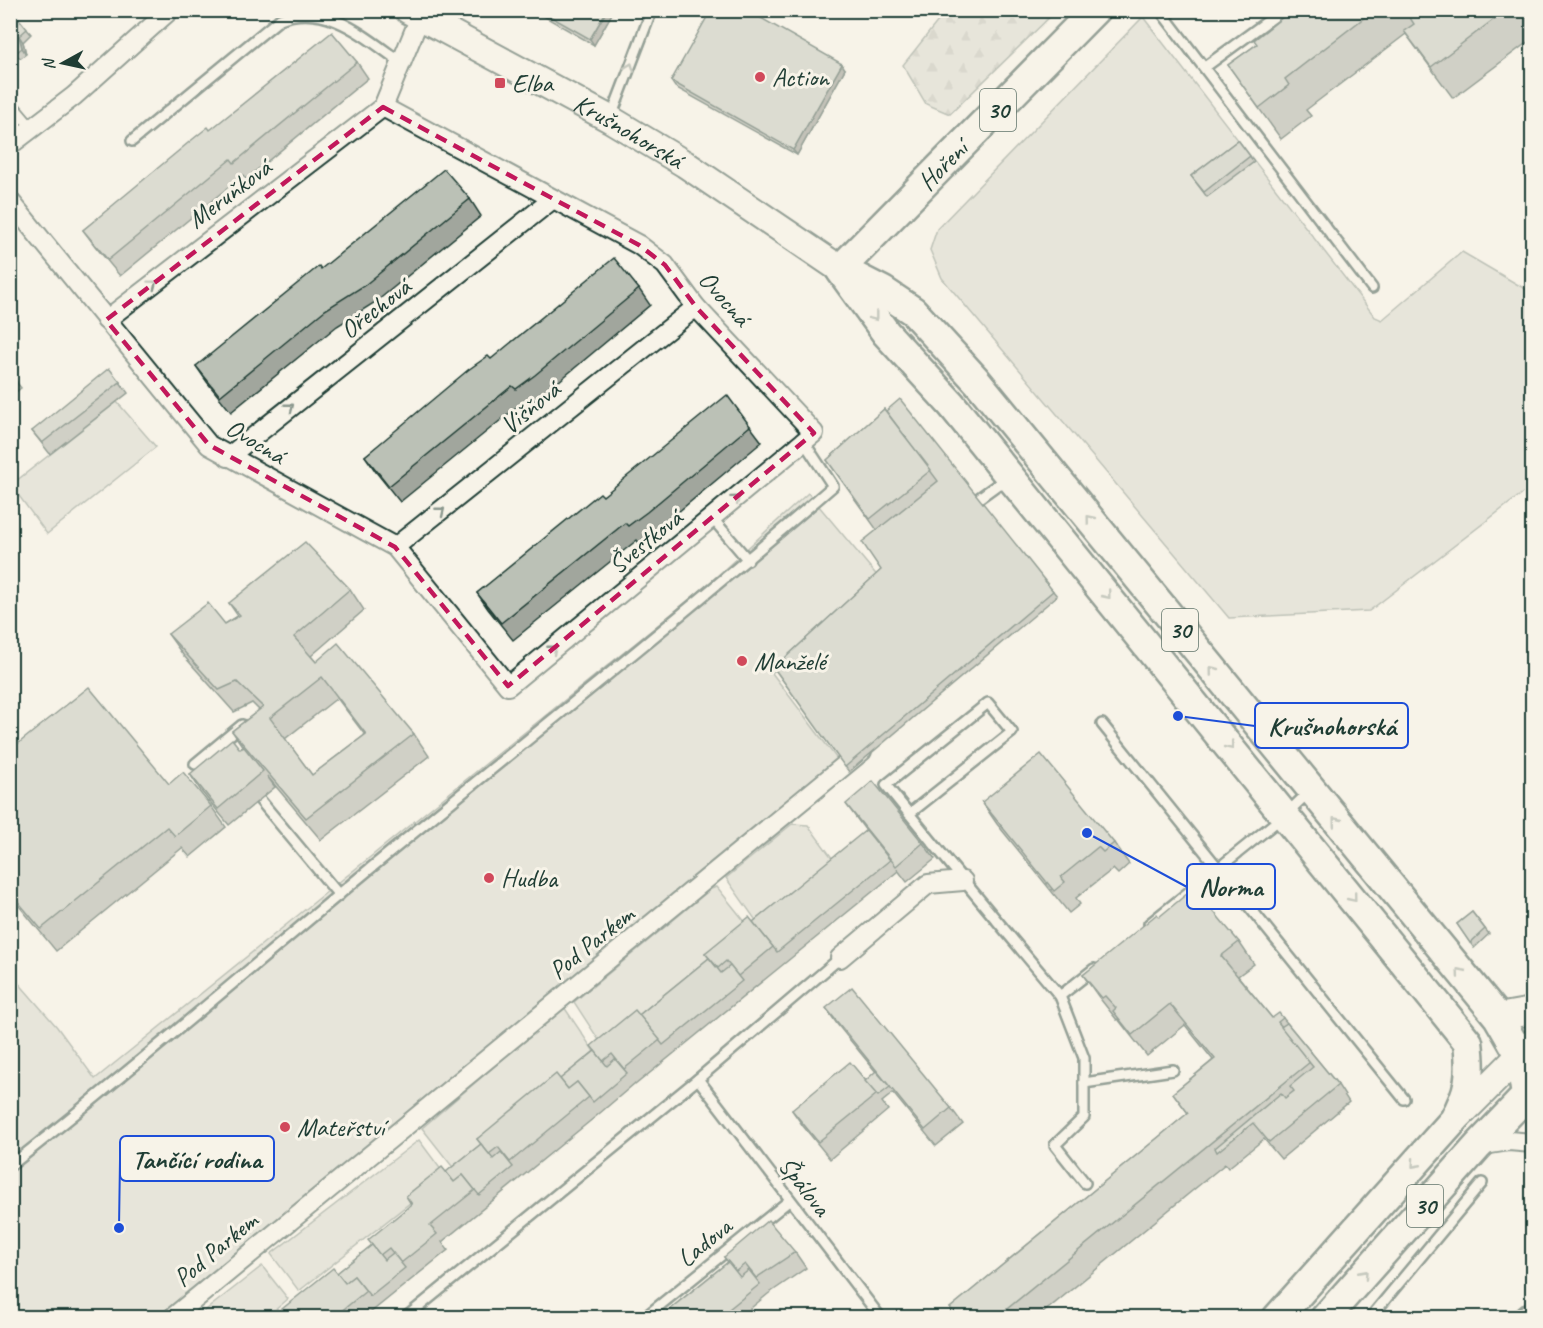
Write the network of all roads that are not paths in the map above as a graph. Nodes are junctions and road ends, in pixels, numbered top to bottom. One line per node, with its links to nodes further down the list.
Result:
1 (170, 10): 12 (street)
2 (1095, 10): 18 (main road, Hoření / 30)
3 (1160, 10): 8 (lane)
4 (1283, 10): 8 (lane)
5 (414, 14): 7 (street); 11 (street, Krušnohorská)
6 (650, 15): 11 (lane, one-way to 6)
7 (402, 63): 10 (street); 14 (lane)
8 (1205, 67): 19 (lane)
9 (10, 102): 12 (lane)
10 (383, 107): 16 (street, Ovocná); 21 (street, Meruňková, one-way to 10)
11 (610, 119): 18 (street, Krušnohorská)
12 (27, 122): 13 (lane); 15 (street)
13 (10, 125)
14 (132, 141)
15 (10, 145)
16 (553, 199): 20 (street, Ovocná); 23 (street, Ořechová, one-way to 16)
17 (10, 201): 21 (street, Ovocná)
18 (840, 269): 24 (main road, Krušnohorská / 30, one-way to 24); 34 (main road, Krušnohorská / 30, one-way to 18)
19 (1372, 288)
20 (696, 307): 22 (street, Ovocná); 27 (street, Višňová, one-way to 20)
21 (106, 320): 23 (street, Ovocná)
22 (809, 438): 26 (street, Švestková, one-way to 22); 28 (lane)
23 (228, 457): 27 (street, Ovocná)
24 (1010, 476): 25 (lane); 37 (main road, Krušnohorská / 30, one-way to 37)
25 (979, 498)
26 (713, 519): 28 (lane); 29 (street, Švestková, one-way to 26)
27 (395, 547): 29 (street, Ovocná)
28 (748, 560): 40 (lane)
29 (508, 686)
30 (1102, 724): 38 (lane)
31 (242, 725): 33 (lane)
32 (879, 737): 62 (street, Pod Parkem)
33 (195, 764)
34 (1311, 790): 37 (lane); 46 (main road, Krušnohorská / 30, one-way to 34)
35 (260, 800): 40 (lane)
36 (909, 814): 36 (lane); 39 (lane)
37 (1286, 814): 38 (lane); 47 (main road, Krušnohorská / 30, one-way to 47)
38 (1219, 867): 41 (lane); 53 (lane)
39 (963, 880): 42 (street); 44 (lane)
40 (339, 895): 57 (lane)
41 (1139, 931)
42 (840, 958): 50 (lane)
43 (1104, 960): 44 (lane)
44 (1060, 996): 51 (lane)
45 (1533, 1011): 46 (street)
46 (1498, 1017): 48 (main road, Krušnohorská / 30)
47 (1468, 1042): 48 (street, Krušnohorská / 30); 54 (main road, 30)
48 (1515, 1060): 52 (main road, 30); 54 (street, 30)
49 (1173, 1070): 51 (lane)
50 (698, 1079): 60 (lane, Špálova); 63 (lane)
51 (1084, 1083): 58 (lane)
52 (1530, 1098): 56 (main road, 30)
53 (1404, 1099)
54 (1454, 1120): 66 (main road, 30, one-way to 66)
55 (1533, 1143): 56 (street)
56 (1478, 1146): 67 (main road, 30, one-way to 56)
57 (10, 1166)
58 (1085, 1183)
59 (1482, 1183): 68 (lane)
60 (790, 1200): 64 (lane, Ladova); 65 (lane, Špálova)
61 (1533, 1305): 69 (lane)
62 (172, 1317)
63 (405, 1317)
64 (645, 1317)
65 (881, 1317)
66 (1276, 1317)
67 (1325, 1317)
68 (1370, 1317)
69 (1516, 1317)

